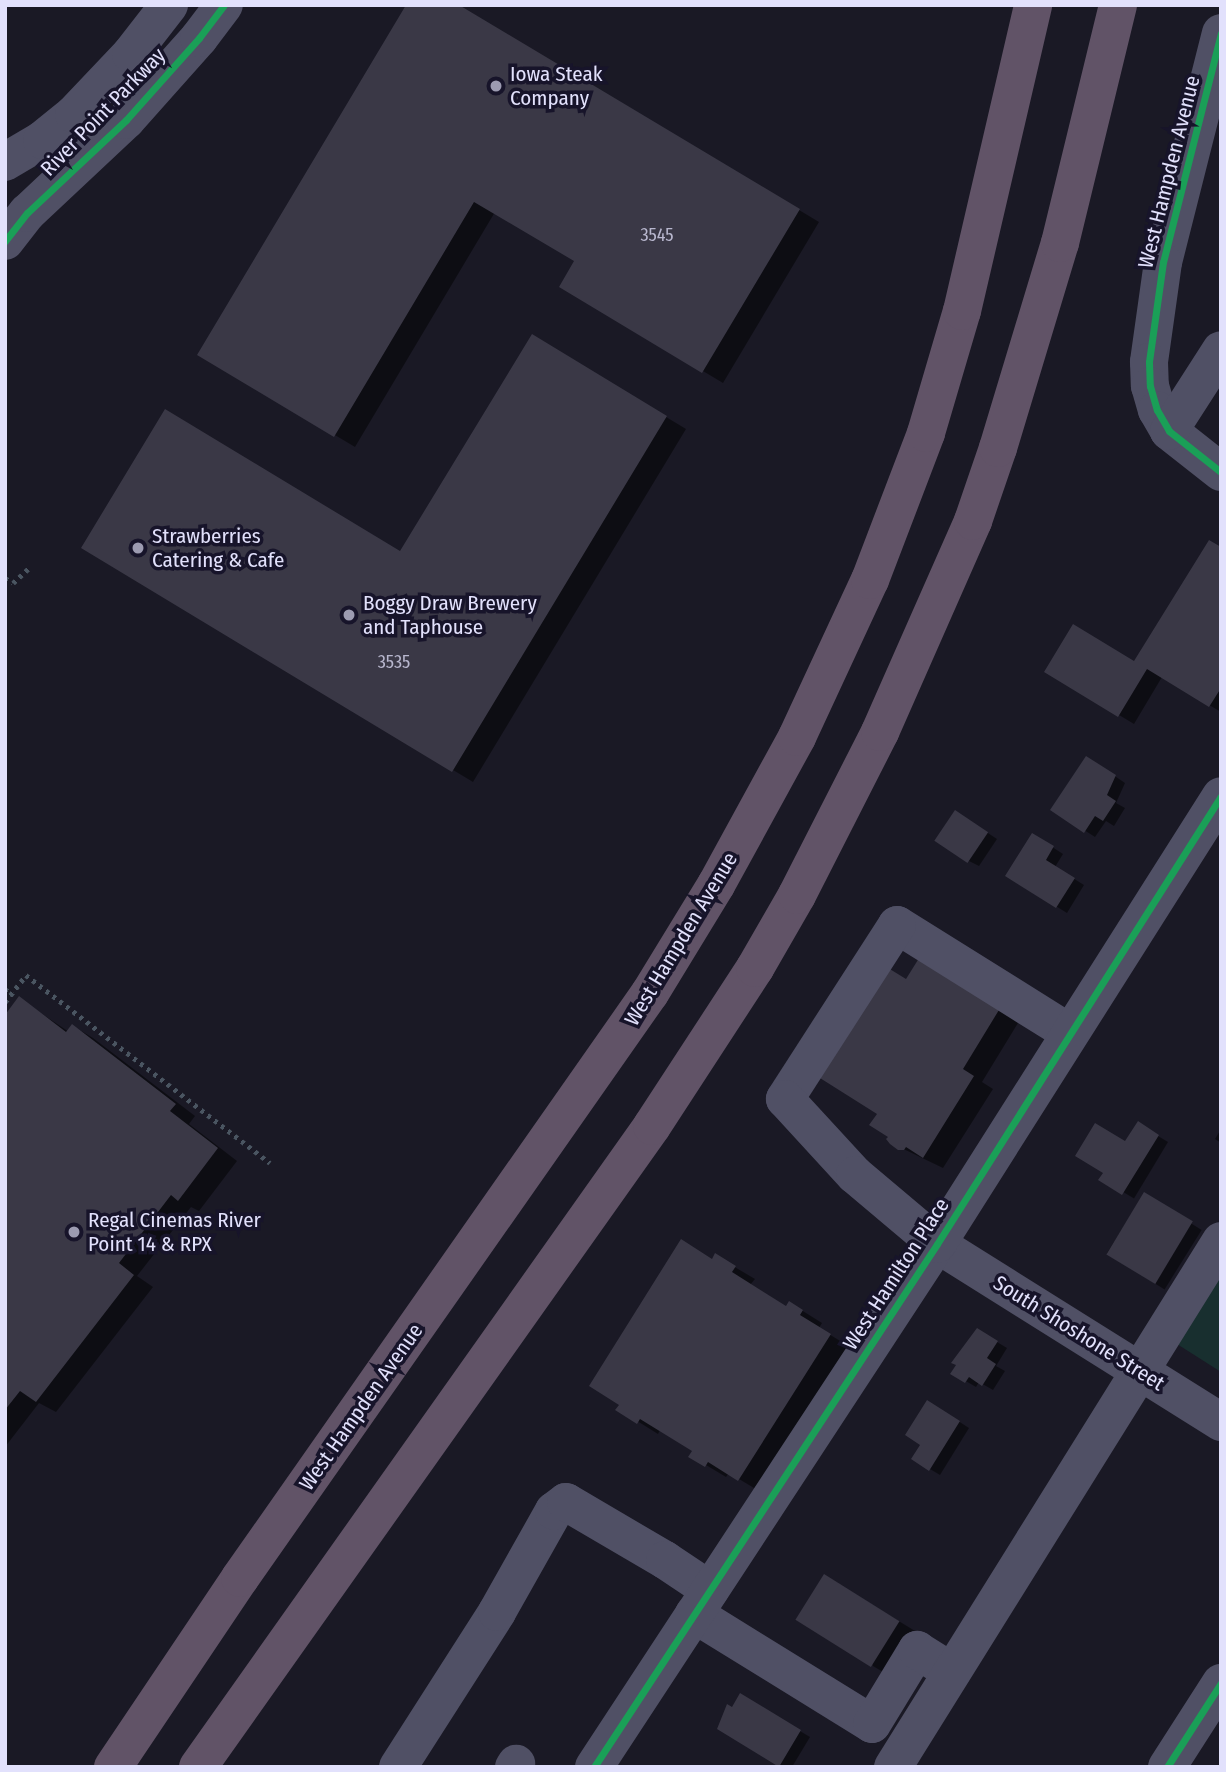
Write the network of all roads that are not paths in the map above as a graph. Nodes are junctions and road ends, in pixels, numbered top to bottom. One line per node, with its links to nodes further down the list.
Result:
1 (169, 5): 6 (street, River Point Parkway)
2 (224, 5): 7 (street, River Point Parkway)
3 (1032, 5): 20 (highway, West Hampden Avenue)
4 (1118, 5): 21 (highway)
5 (1221, 33): 9 (street, West Hampden Avenue)
6 (5, 162)
7 (5, 241)
8 (1221, 350): 9 (street)
9 (1169, 431): 10 (street)
10 (1221, 472)
11 (1221, 796): 12 (street, West Hamilton Place)
12 (1070, 1033): 14 (street, West Hamilton Place); 14 (street, South Shoshone Street)
13 (1221, 1241): 15 (street)
14 (937, 1244): 15 (street, South Shoshone Street); 17 (street, West Hamilton Place)
15 (1139, 1370): 16 (street, South Shoshone Street); 18 (street)
16 (1221, 1422)
17 (702, 1602): 18 (street); 22 (street); 23 (street, West Hamilton Place)
18 (952, 1672): 24 (street)
19 (1221, 1683): 25 (street)
20 (113, 1767)
21 (198, 1767)
22 (398, 1767)
23 (594, 1767)
24 (893, 1767)
25 (1167, 1767)

